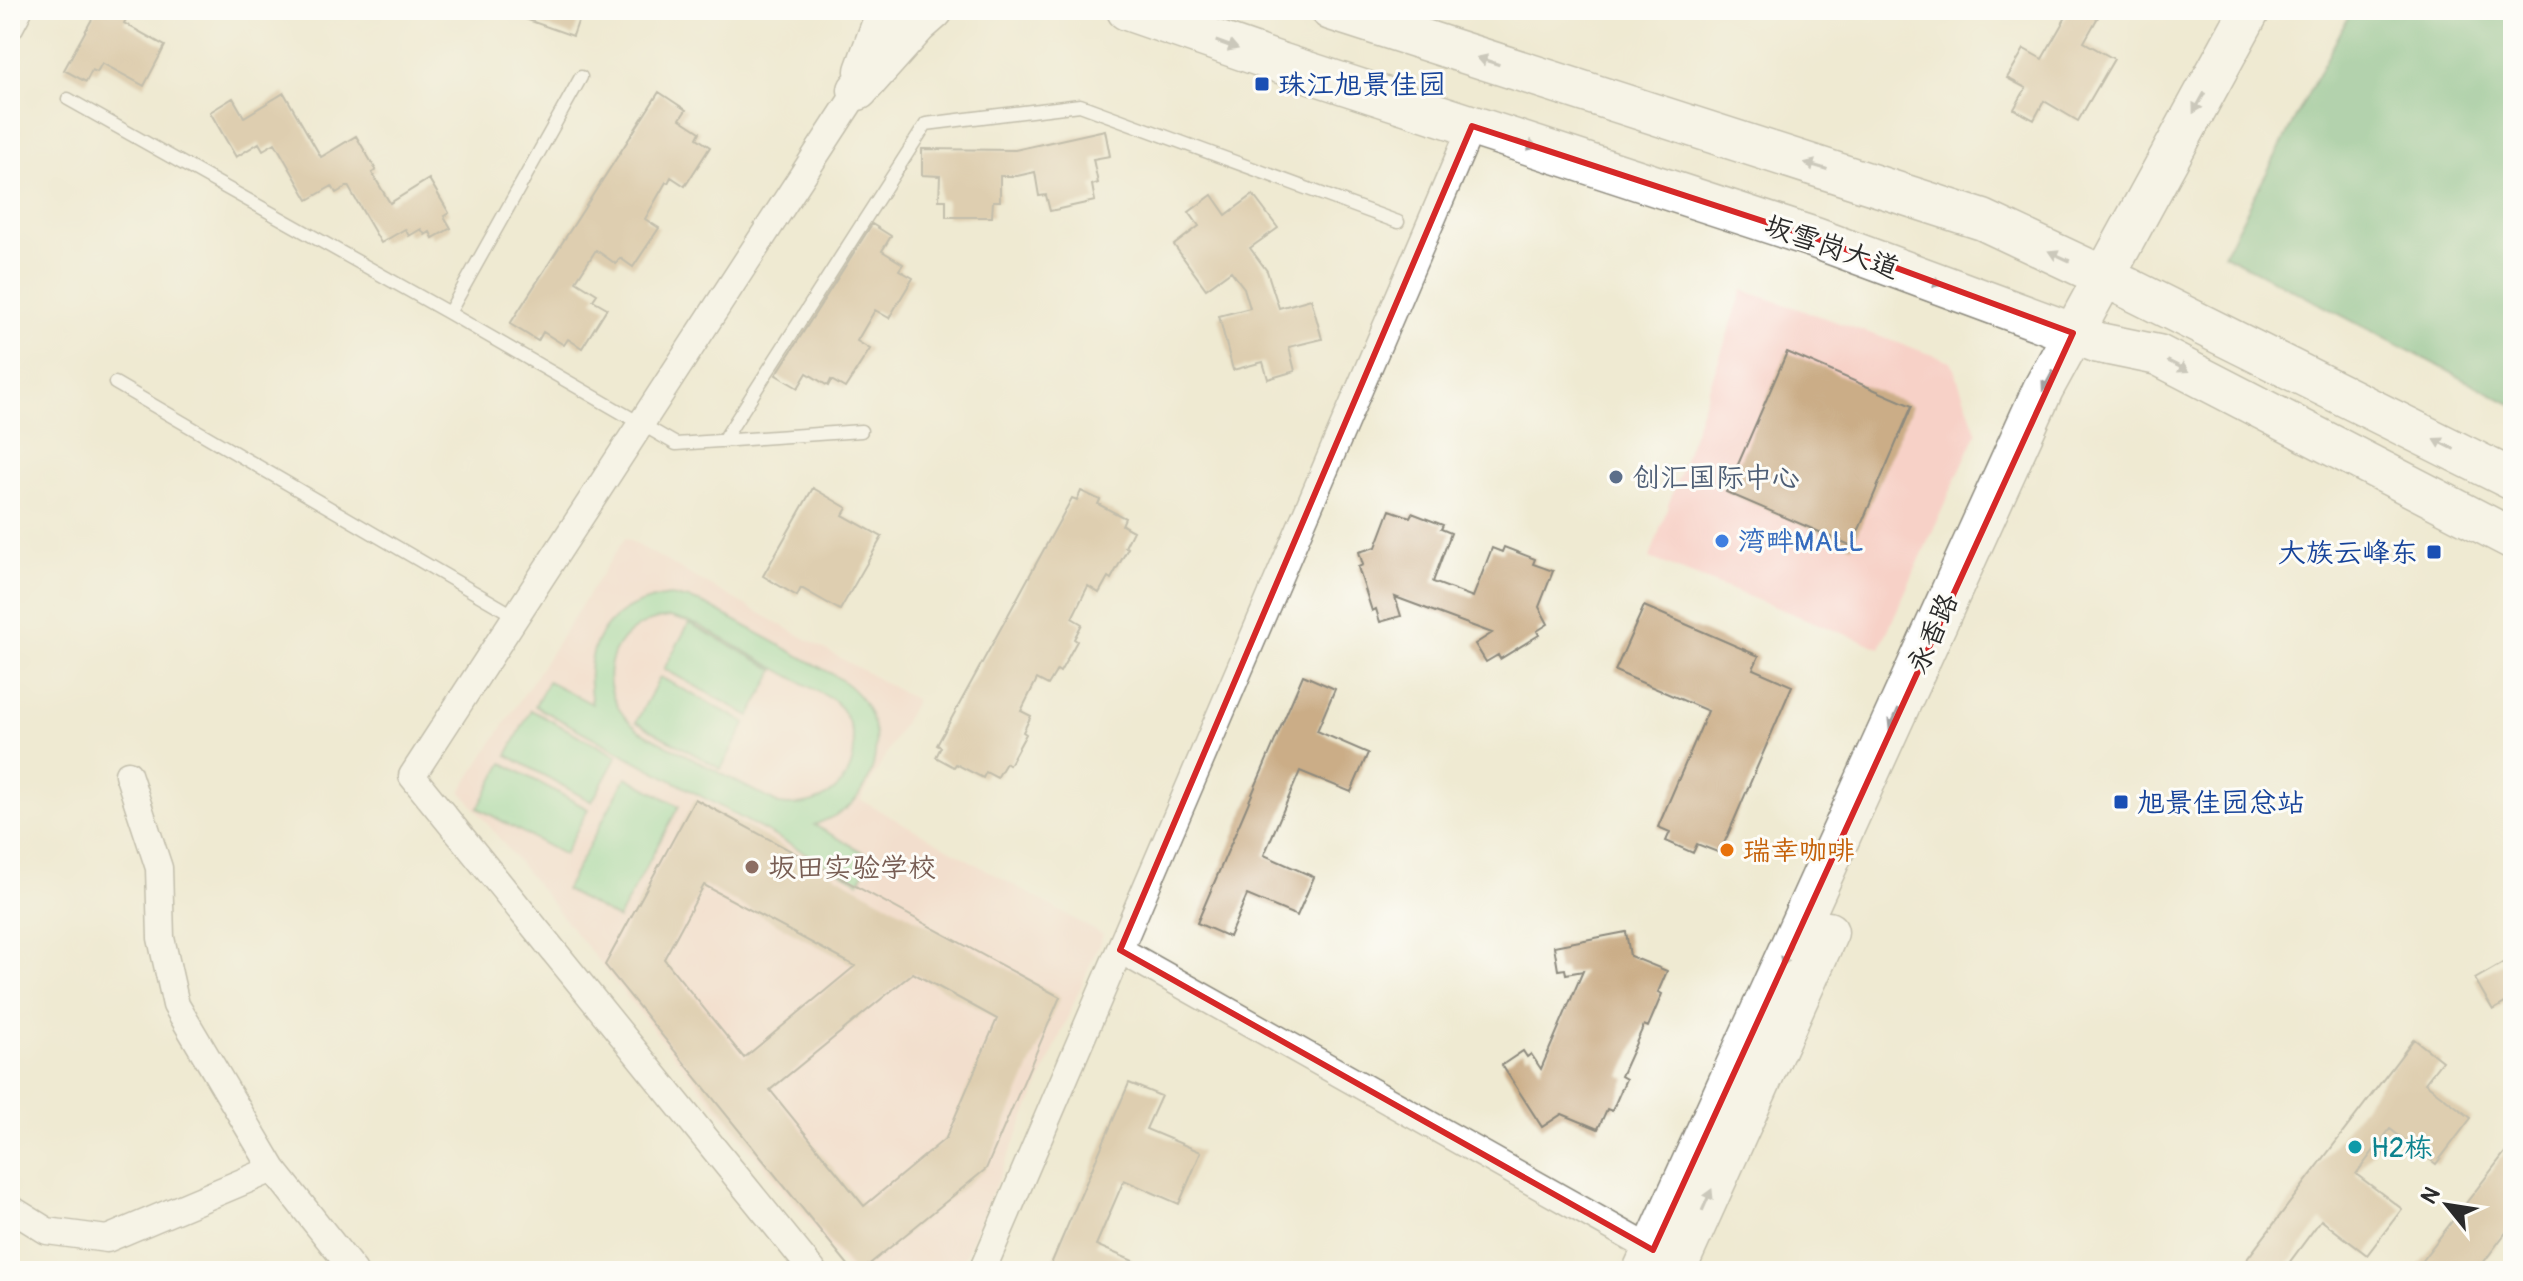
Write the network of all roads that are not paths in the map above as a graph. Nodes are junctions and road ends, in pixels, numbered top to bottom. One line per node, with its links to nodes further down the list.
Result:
1 (19, 10): 8 (street)
2 (885, 10): 10 (main road)
3 (933, 10): 10 (main road)
4 (1127, 10): 12 (main road, 坂雪岗大道, one-way to 12)
5 (1331, 10): 14 (main road, one-way to 5)
6 (2250, 10): 14 (main road, 永香路, one-way to 14)
7 (2279, 10): 14 (main road, 永香路)
8 (10, 27)
9 (581, 77): 15 (lane)
10 (858, 90): 18 (street)
11 (68, 99): 15 (lane)
12 (1472, 126): 16 (main road, 坂雪岗大道, one-way to 16); 25 (street)
13 (1398, 222): 20 (lane)
14 (2116, 282): 16 (main road, 永香路); 21 (main road, one-way to 14)
15 (449, 313): 18 (lane)
16 (2086, 338): 22 (main road, 坂雪岗大道, one-way to 22); 28 (main road, 永香路)
17 (115, 383): 23 (lane)
18 (641, 424): 20 (lane); 23 (street)
19 (861, 431): 20 (lane)
20 (723, 441)
21 (2513, 480)
22 (2513, 539)
23 (515, 616): 30 (street)
24 (128, 774): 26 (street)
25 (1120, 950): 28 (street); 31 (street)
26 (273, 1169): 27 (street); 29 (street)
27 (10, 1208)
28 (1657, 1264)
29 (354, 1271)
30 (813, 1271)
31 (982, 1271)

